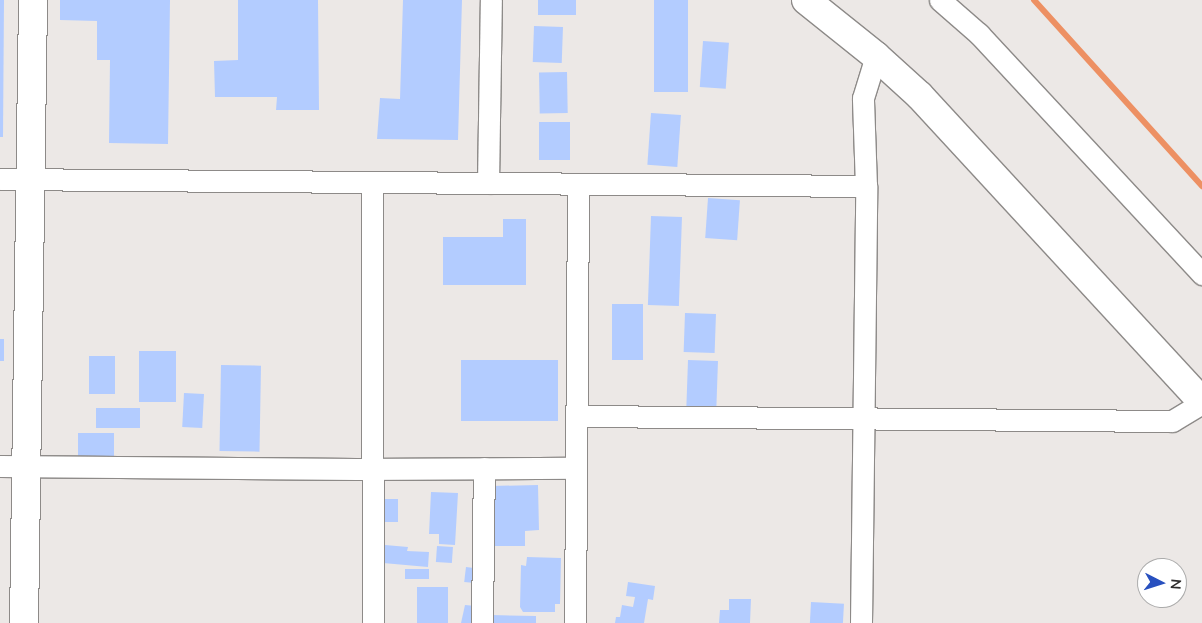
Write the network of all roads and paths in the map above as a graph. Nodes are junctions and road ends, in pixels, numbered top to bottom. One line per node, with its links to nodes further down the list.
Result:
1 (33, 0): 7 (street)
2 (491, 0): 9 (street)
3 (806, 0): 5 (street)
4 (940, 0): 12 (street)
5 (876, 56): 11 (street); 13 (street)
6 (0, 179): 7 (street)
7 (31, 179): 8 (street); 16 (street)
8 (372, 182): 9 (street); 19 (street)
9 (488, 183): 10 (street)
10 (578, 184): 11 (street); 14 (street)
11 (866, 186): 15 (street)
12 (1202, 274)
13 (1202, 402): 15 (street)
14 (577, 416): 15 (street); 18 (street)
15 (863, 419): 24 (street)
16 (12, 466): 19 (street); 20 (street)
17 (484, 468): 18 (street); 19 (street); 22 (street)
18 (576, 468): 23 (street)
19 (373, 469): 21 (street)
20 (24, 623)
21 (373, 623)
22 (482, 623)
23 (575, 623)
24 (861, 623)

